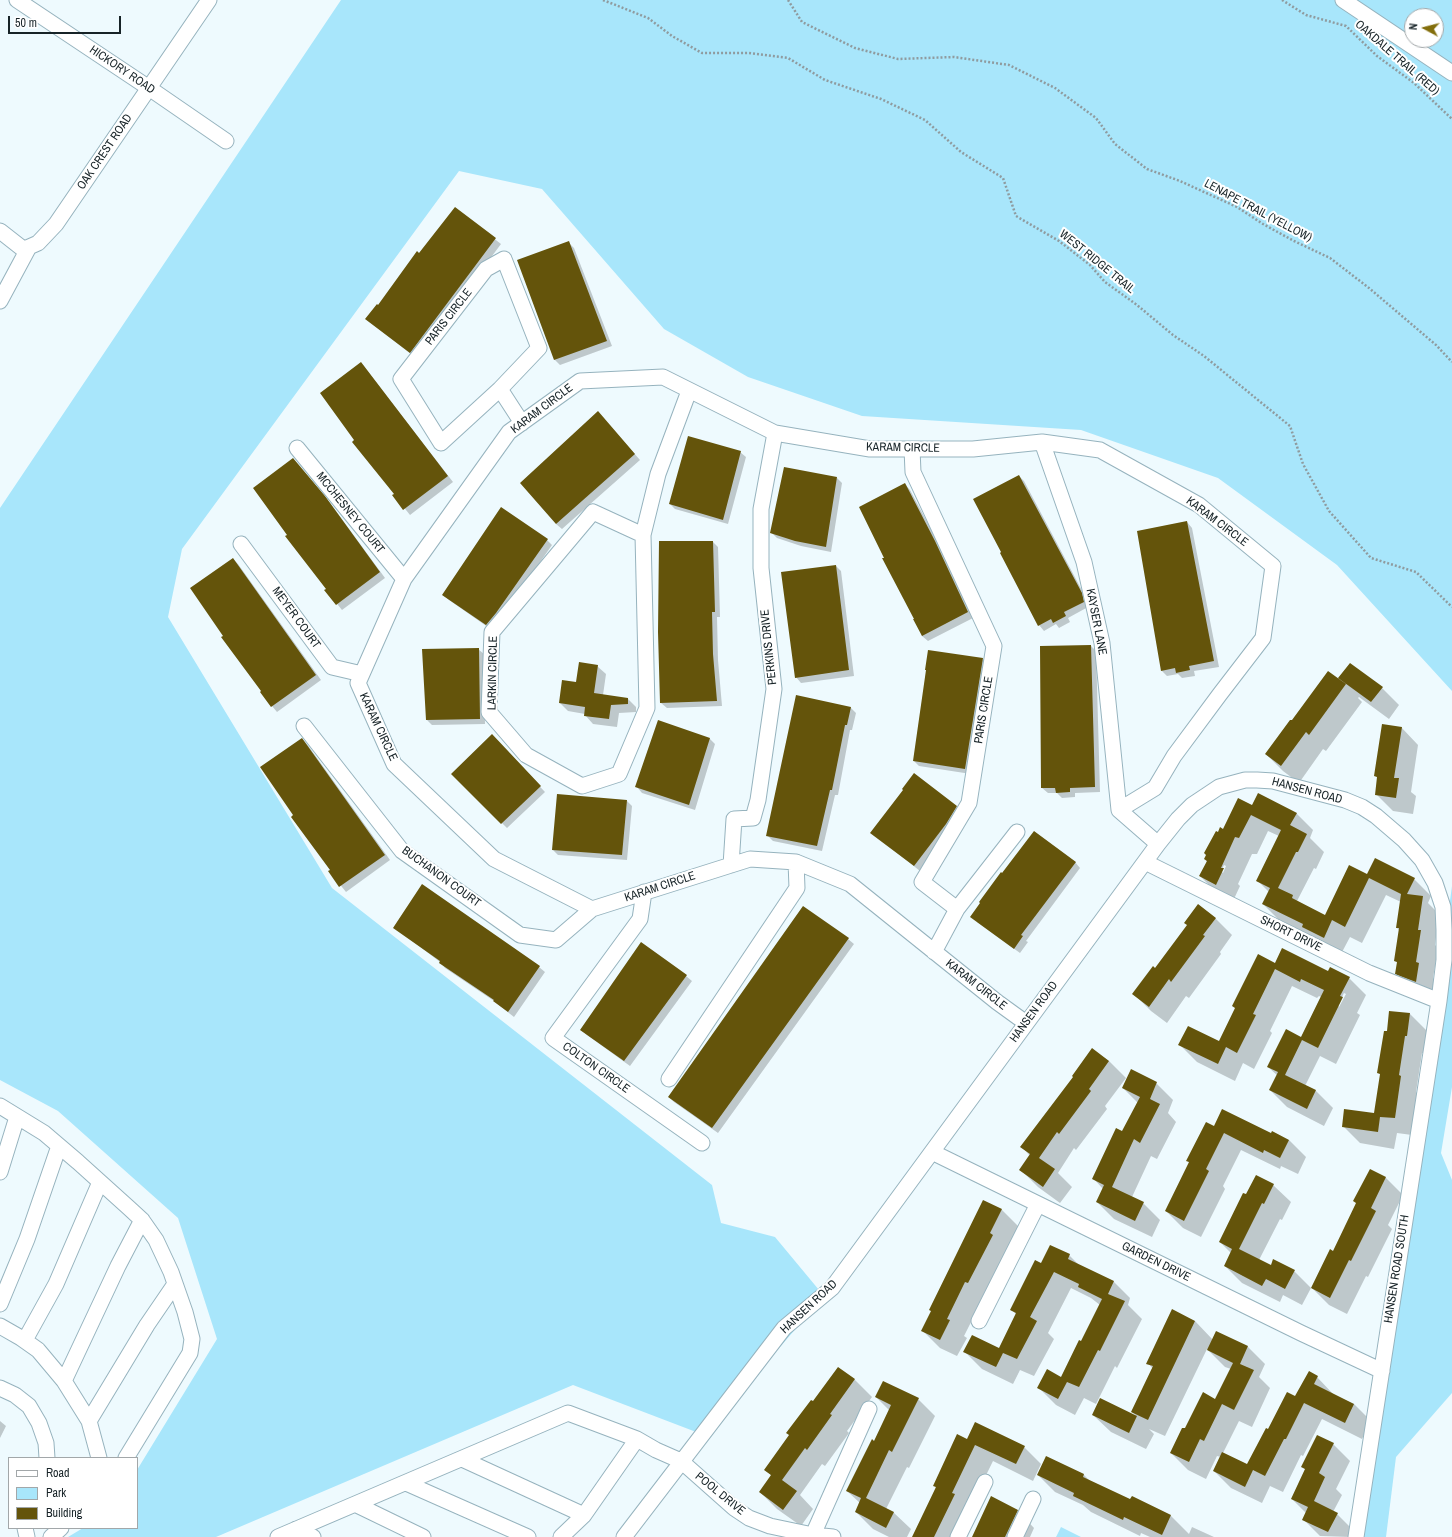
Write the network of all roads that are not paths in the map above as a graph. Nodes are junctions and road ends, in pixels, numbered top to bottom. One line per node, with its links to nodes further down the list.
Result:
1 (17, 0): 5 (street, HICKORY ROAD)
2 (209, 0): 5 (street, OAK CREST ROAD)
3 (1343, 0): 4 (street)
4 (1452, 73)
5 (149, 88): 6 (street, HICKORY ROAD); 8 (street, OAK CREST ROAD)
6 (226, 141)
7 (0, 231): 8 (street)
8 (29, 246): 9 (street, OAK CREST ROAD)
9 (0, 301)
10 (500, 389): 10 (street, PARIS CIRCLE); 12 (street)
11 (689, 391): 12 (street, KARAM CIRCLE); 13 (street, KARAM CIRCLE); 17 (street, LARKIN CIRCLE)
12 (522, 423): 19 (street, KARAM CIRCLE)
13 (775, 433): 16 (street, KARAM CIRCLE); 27 (street, PERKINS DRIVE)
14 (1042, 442): 16 (street, KARAM CIRCLE); 22 (street, KAYSER LANE); 22 (street, KARAM CIRCLE)
15 (297, 448): 19 (street, MCCHESNEY COURT)
16 (912, 449): 30 (street, PARIS CIRCLE)
17 (642, 535): 17 (street, LARKIN CIRCLE)
18 (242, 544): 20 (street, MEYER COURT)
19 (404, 579): 20 (street, KARAM CIRCLE)
20 (362, 674): 29 (street, KARAM CIRCLE)
21 (304, 726): 29 (street, BUCHANON COURT)
22 (1119, 810): 24 (street)
23 (1017, 832): 30 (street)
24 (1158, 844): 26 (street, HANSEN ROAD); 32 (street, HANSEN ROAD)
25 (796, 862): 27 (street, KARAM CIRCLE); 31 (street, KARAM CIRCLE); 34 (street)
26 (1145, 862): 32 (street, SHORT DRIVE); 33 (street, HANSEN ROAD)
27 (731, 865): 28 (street, KARAM CIRCLE)
28 (644, 892): 29 (street, KARAM CIRCLE); 37 (street, COLTON CIRCLE)
29 (592, 909)
30 (957, 909): 31 (street)
31 (934, 952): 33 (street, KARAM CIRCLE)
32 (1439, 1001): 49 (street, HANSEN ROAD SOUTH)
33 (1026, 1023): 39 (street, HANSEN ROAD)
34 (669, 1078)
35 (0, 1106): 36 (street)
36 (18, 1117): 38 (street); 40 (street)
37 (702, 1143)
38 (59, 1146): 41 (street); 45 (street)
39 (932, 1152): 42 (street, GARDEN DRIVE); 59 (street, HANSEN ROAD)
40 (0, 1172)
41 (100, 1182): 43 (street); 48 (street)
42 (1038, 1204): 46 (street); 49 (street, GARDEN DRIVE)
43 (142, 1220): 44 (street); 50 (street)
44 (175, 1284): 53 (street); 57 (street)
45 (0, 1304)
46 (979, 1321)
47 (0, 1326): 48 (street)
48 (25, 1340): 50 (street)
49 (1382, 1371): 78 (street, HANSEN ROAD SOUTH)
50 (64, 1381): 53 (street)
51 (0, 1388): 55 (street)
52 (870, 1409): 67 (street)
53 (89, 1421): 56 (street)
54 (637, 1439): 58 (street, POOL DRIVE); 59 (street, POOL DRIVE); 64 (street)
55 (47, 1457)
56 (99, 1457)
57 (127, 1457)
58 (462, 1459): 61 (street, POOL DRIVE); 64 (street)
59 (681, 1462): 67 (street, POOL DRIVE); 74 (street, HANSEN ROAD)
60 (985, 1482): 76 (street)
61 (406, 1483): 63 (street, POOL DRIVE); 72 (street)
62 (1034, 1499): 77 (street)
63 (356, 1504): 66 (street, POOL DRIVE); 71 (street)
64 (584, 1515): 73 (street)
65 (60, 1529): 68 (street)
66 (296, 1529): 69 (street, POOL DRIVE); 70 (street)
67 (813, 1536): 75 (street, POOL DRIVE)
68 (51, 1537)
69 (278, 1537)
70 (313, 1537)
71 (424, 1537)
72 (528, 1537)
73 (561, 1537)
74 (624, 1537)
75 (833, 1537)
76 (958, 1537)
77 (1015, 1537)
78 (1356, 1537)

